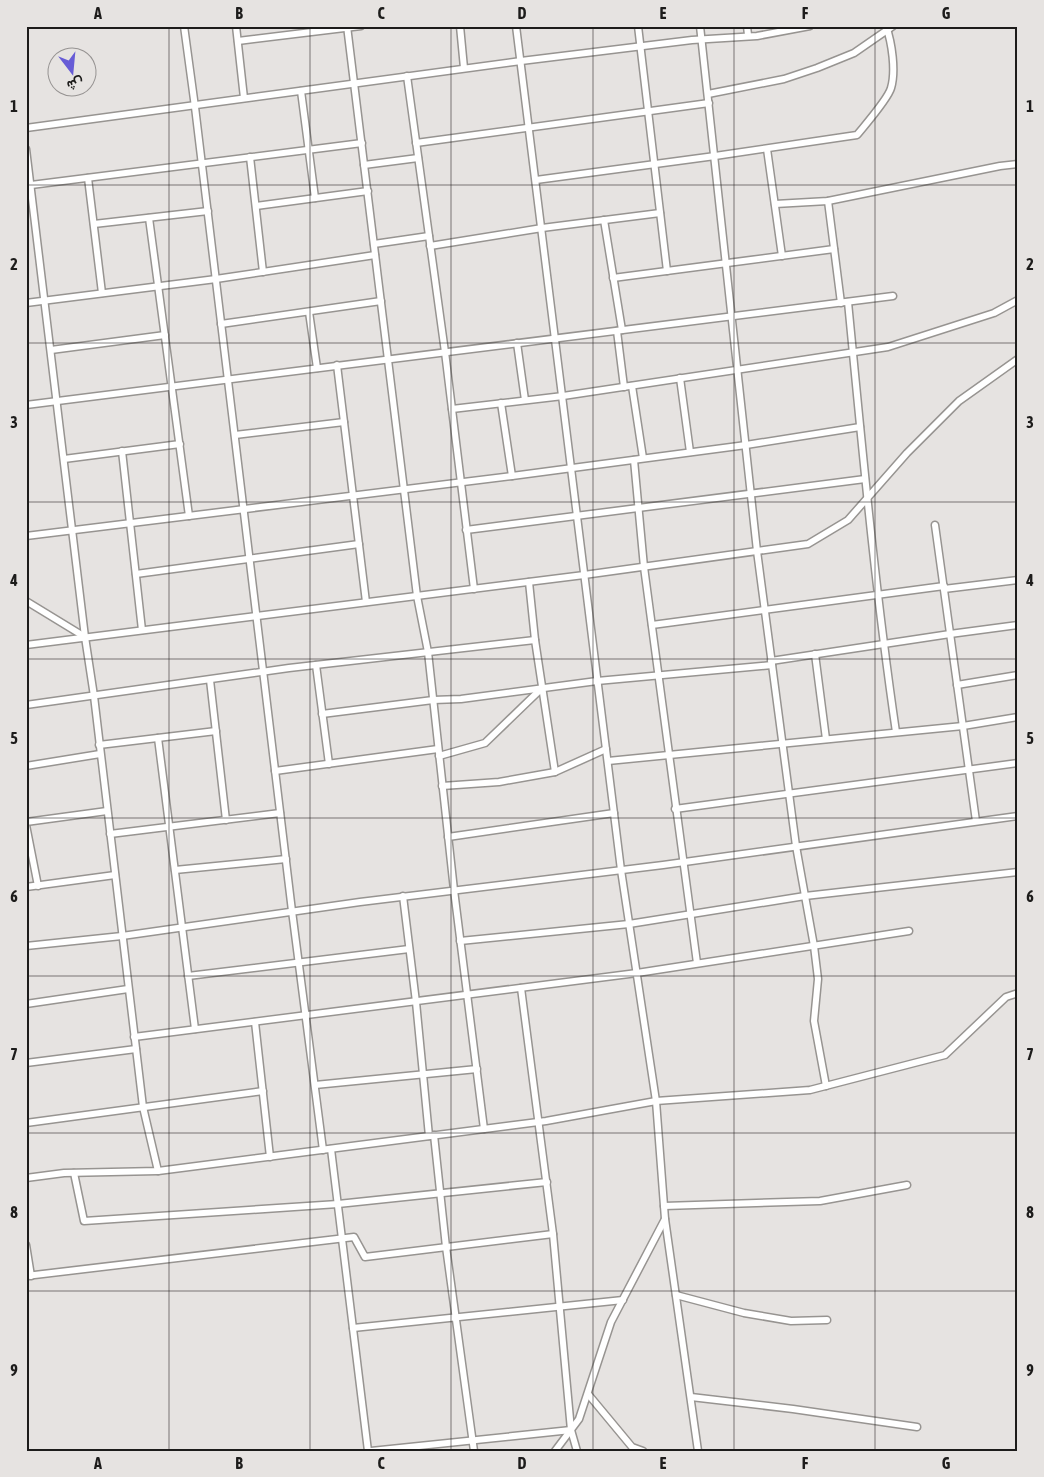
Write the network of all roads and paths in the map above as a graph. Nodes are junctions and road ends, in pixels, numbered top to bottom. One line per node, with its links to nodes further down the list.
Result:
1 (184, 26): 24 (street)
2 (236, 26): 14 (street)
3 (361, 26): 10 (street)
4 (460, 26): 17 (street)
5 (516, 26): 16 (street)
6 (638, 26): 15 (street)
7 (700, 26): 13 (street)
8 (747, 26): 12 (street)
9 (810, 26): 12 (street)
10 (347, 27): 14 (street); 19 (street)
11 (889, 28): 21 (street); 30 (street)
12 (748, 36): 13 (street)
13 (702, 39): 15 (street); 21 (street)
14 (238, 41): 22 (street)
15 (641, 46): 16 (street); 25 (street)
16 (520, 61): 17 (street); 27 (street)
17 (464, 68): 18 (street)
18 (407, 76): 19 (street); 29 (street)
19 (354, 83): 20 (street); 28 (street)
20 (301, 91): 22 (street); 32 (street)
21 (708, 94): 23 (street)
22 (244, 98): 24 (street)
23 (709, 103): 25 (street); 33 (street)
24 (195, 105): 26 (street); 36 (street)
25 (649, 111): 27 (street); 38 (street)
26 (26, 128)
27 (529, 128): 29 (street); 41 (street)
28 (362, 143): 32 (street); 37 (street)
29 (416, 143): 35 (street)
30 (767, 148): 33 (street); 46 (street)
31 (26, 150): 42 (street)
32 (308, 150): 34 (street); 44 (street)
33 (715, 156): 38 (street); 60 (street)
34 (250, 158): 36 (street); 47 (street)
35 (418, 158): 37 (street); 54 (street)
36 (202, 164): 40 (street); 48 (street)
37 (364, 164): 43 (street)
38 (655, 164): 41 (street); 49 (street)
39 (1018, 164): 45 (street)
40 (88, 178): 42 (street); 52 (street)
41 (536, 180): 53 (street)
42 (31, 186): 68 (street)
43 (368, 191): 44 (street); 55 (street)
44 (315, 198): 47 (street)
45 (828, 201): 46 (street); 57 (street)
46 (775, 204): 59 (street)
47 (256, 206): 62 (street)
48 (208, 211): 50 (street); 64 (street)
49 (660, 213): 51 (street); 61 (street)
50 (149, 218): 52 (street); 65 (street)
51 (604, 220): 53 (street); 63 (street)
52 (94, 224): 66 (street)
53 (542, 228): 56 (street); 78 (street)
54 (429, 236): 55 (street); 56 (street)
55 (374, 244): 58 (street)
56 (430, 246): 81 (street)
57 (834, 249): 59 (street); 71 (street)
58 (375, 255): 62 (street); 70 (street)
59 (782, 256): 60 (street)
60 (726, 264): 61 (street); 74 (street)
61 (667, 271): 63 (street)
62 (263, 272): 64 (street)
63 (613, 278): 76 (street)
64 (216, 279): 65 (street); 75 (street)
65 (159, 286): 66 (street); 77 (street)
66 (102, 293): 68 (street)
67 (893, 296): 71 (street)
68 (45, 300): 72 (street); 80 (street)
69 (1018, 300): 82 (street)
70 (381, 301): 73 (street); 83 (street)
71 (845, 302): 74 (street); 82 (street)
72 (26, 303)
73 (309, 312): 75 (street); 86 (street)
74 (732, 317): 76 (street); 87 (street)
75 (221, 324): 89 (street)
76 (620, 330): 78 (street); 92 (street)
77 (165, 335): 80 (street); 90 (street)
78 (555, 338): 79 (street); 93 (street)
79 (516, 343): 81 (street); 95 (street)
80 (51, 350): 94 (street)
81 (445, 352): 83 (street); 98 (street)
82 (853, 352): 87 (street); 100 (street)
83 (388, 359): 85 (street); 113 (street)
84 (1018, 359): 116 (street)
85 (337, 366): 86 (street); 99 (street)
86 (317, 368): 89 (street)
87 (738, 370): 88 (street); 103 (street)
88 (680, 378): 91 (street); 105 (street)
89 (228, 379): 90 (street); 101 (street)
90 (172, 386): 94 (street); 102 (street)
91 (632, 386): 92 (street); 107 (street)
92 (624, 387): 93 (street)
93 (563, 396): 95 (street); 109 (street)
94 (57, 400): 97 (street); 106 (street)
95 (524, 400): 96 (street)
96 (501, 403): 98 (street); 110 (street)
97 (26, 405)
98 (452, 409): 112 (street)
99 (344, 422): 101 (street); 115 (street)
100 (860, 427): 103 (street); 111 (street)
101 (235, 436): 118 (street)
102 (180, 444): 104 (street); 119 (street)
103 (746, 445): 105 (street); 114 (street)
104 (122, 451): 106 (street); 121 (street)
105 (690, 452): 107 (street)
106 (64, 458): 124 (street)
107 (643, 458): 108 (street)
108 (634, 460): 109 (street); 117 (street)
109 (571, 468): 110 (street); 120 (street)
110 (512, 476): 112 (street)
111 (865, 479): 114 (street); 116 (street)
112 (461, 482): 113 (street); 123 (street)
113 (404, 489): 115 (street); 137 (street)
114 (751, 493): 117 (street); 127 (street)
115 (353, 496): 118 (street); 126 (street)
116 (867, 498): 127 (street); 136 (street)
117 (639, 508): 120 (street); 129 (street)
118 (244, 509): 119 (street); 128 (street)
119 (189, 516): 121 (street)
120 (577, 516): 123 (street); 131 (street)
121 (130, 524): 124 (street); 130 (street)
122 (935, 525): 134 (street)
123 (466, 530): 135 (street)
124 (73, 531): 125 (street); 146 (street)
125 (26, 536)
126 (359, 544): 128 (street); 139 (street)
127 (757, 551): 129 (street); 140 (street)
128 (250, 559): 130 (street); 141 (street)
129 (644, 567): 131 (street); 142 (street)
130 (136, 574): 144 (street)
131 (584, 575): 133 (street); 158 (street)
132 (1018, 580): 134 (street)
133 (529, 582): 135 (street); 147 (street)
134 (944, 587): 136 (street); 145 (street)
135 (474, 588): 137 (street)
136 (878, 595): 140 (street); 148 (street)
137 (417, 596): 139 (street); 150 (street)
138 (26, 601): 146 (street)
139 (366, 602): 141 (street)
140 (765, 610): 142 (street); 152 (street)
141 (256, 616): 144 (street); 154 (street)
142 (652, 625): 155 (street)
143 (1018, 625): 145 (street)
144 (142, 630): 146 (street)
145 (950, 634): 148 (street); 159 (street)
146 (86, 637): 149 (street); 161 (street)
147 (535, 640): 150 (street); 160 (street)
148 (883, 644): 151 (street); 168 (street)
149 (26, 645)
150 (428, 652): 153 (street); 162 (street)
151 (815, 654): 152 (street); 170 (street)
152 (772, 663): 155 (street); 171 (street)
153 (316, 665): 154 (street); 164 (street)
154 (263, 672): 157 (street); 182 (street)
155 (658, 675): 158 (street); 176 (street)
156 (1018, 675): 159 (street)
157 (210, 680): 161 (street); 167 (street)
158 (598, 681): 160 (street); 173 (street)
159 (957, 685): 166 (street)
160 (542, 688): 162 (street); 174 (street); 183 (street)
161 (94, 696): 163 (street); 172 (street)
162 (433, 700): 164 (street); 174 (street)
163 (26, 705)
164 (322, 714): 179 (street)
165 (1018, 717): 166 (street)
166 (963, 726): 168 (street); 181 (street)
167 (216, 731): 169 (street); 191 (street)
168 (896, 732): 170 (street)
169 (158, 738): 172 (street); 194 (street)
170 (826, 739): 171 (street)
171 (782, 743): 176 (street); 185 (street)
172 (99, 745): 175 (street)
173 (606, 749): 177 (street); 183 (street)
174 (439, 753): 179 (street); 184 (street)
175 (100, 754): 180 (street); 187 (street)
176 (668, 755): 177 (street); 186 (street)
177 (608, 761): 188 (street)
178 (1018, 763): 181 (street)
179 (329, 764): 182 (street)
180 (26, 766)
181 (969, 769): 185 (street); 192 (street)
182 (275, 771): 189 (street)
183 (555, 772): 184 (street)
184 (442, 786): 196 (street)
185 (789, 793): 186 (street); 197 (street)
186 (676, 809): 199 (street)
187 (107, 811): 193 (street); 195 (street)
188 (614, 813): 196 (street); 201 (street)
189 (280, 814): 191 (street); 198 (street)
190 (1018, 816): 192 (street)
191 (226, 820): 194 (street)
192 (976, 821): 197 (street)
193 (26, 823): 204 (street)
194 (169, 826): 195 (street); 200 (street)
195 (110, 834): 203 (street)
196 (448, 837): 206 (street)
197 (796, 846): 199 (street); 208 (street)
198 (286, 859): 200 (street); 209 (street)
199 (682, 862): 201 (street); 210 (street)
200 (175, 870): 212 (street)
201 (621, 870): 206 (street); 211 (street)
202 (1018, 872): 208 (street)
203 (115, 875): 204 (street); 214 (street)
204 (38, 886): 205 (street)
205 (26, 887)
206 (454, 890): 207 (street); 215 (street)
207 (403, 896): 209 (street); 218 (street)
208 (805, 896): 210 (street); 217 (street)
209 (292, 911): 212 (street); 219 (street)
210 (690, 914): 211 (street); 220 (street)
211 (629, 924): 215 (street); 221 (street)
212 (182, 927): 214 (street); 222 (street)
213 (909, 931): 217 (street)
214 (122, 936): 216 (street); 224 (street)
215 (460, 941): 226 (street)
216 (26, 946)
217 (814, 946): 220 (street); 238 (street)
218 (410, 949): 219 (street); 227 (street)
219 (299, 963): 222 (street); 229 (street)
220 (697, 964): 221 (street)
221 (636, 973): 223 (street); 240 (street)
222 (188, 976): 231 (street)
223 (522, 988): 226 (street); 242 (street)
224 (128, 989): 228 (street); 232 (street)
225 (1018, 992): 238 (street)
226 (467, 996): 227 (street); 235 (street)
227 (416, 1002): 229 (street); 236 (street)
228 (26, 1004)
229 (306, 1016): 230 (street); 237 (street)
230 (254, 1022): 231 (street); 239 (street)
231 (195, 1029): 232 (street)
232 (134, 1037): 233 (street)
233 (136, 1049): 234 (street); 241 (street)
234 (26, 1062)
235 (477, 1069): 236 (street); 244 (street)
236 (423, 1074): 237 (street); 245 (street)
237 (315, 1085): 247 (street)
238 (826, 1086): 240 (street)
239 (263, 1091): 241 (street); 248 (street)
240 (656, 1101): 242 (street); 256 (street)
241 (143, 1107): 243 (street); 249 (street)
242 (539, 1122): 244 (street); 252 (street)
243 (26, 1123)
244 (484, 1129): 245 (street)
245 (431, 1136): 246 (street); 254 (street)
246 (331, 1149): 247 (street); 255 (street)
247 (323, 1150): 248 (street)
248 (270, 1156): 249 (street)
249 (158, 1171): 250 (street)
250 (74, 1173): 251 (street); 255 (street)
251 (26, 1178)
252 (546, 1182): 254 (street); 258 (street)
253 (906, 1185): 256 (street)
254 (440, 1193): 255 (street); 261 (street)
255 (338, 1204): 259 (street)
256 (664, 1206): 257 (street)
257 (665, 1219): 263 (street); 264 (street)
258 (553, 1234): 261 (street); 265 (street)
259 (342, 1238): 261 (street); 262 (street); 268 (street)
260 (26, 1245): 262 (street)
261 (446, 1247): 266 (street)
262 (28, 1276)
263 (676, 1295): 267 (street); 270 (street)
264 (623, 1300): 265 (street); 269 (street)
265 (560, 1306): 266 (street); 272 (street)
266 (456, 1317): 268 (street); 273 (street)
267 (828, 1320)
268 (353, 1328): 274 (street)
269 (588, 1394): 272 (street); 278 (street)
270 (691, 1398): 271 (street); 279 (street)
271 (917, 1427)
272 (571, 1430): 273 (street); 276 (street); 277 (street)
273 (472, 1440): 274 (street); 275 (street)
274 (370, 1451)
275 (474, 1451)
276 (555, 1451)
277 (577, 1451)
278 (643, 1451)
279 (698, 1451)

